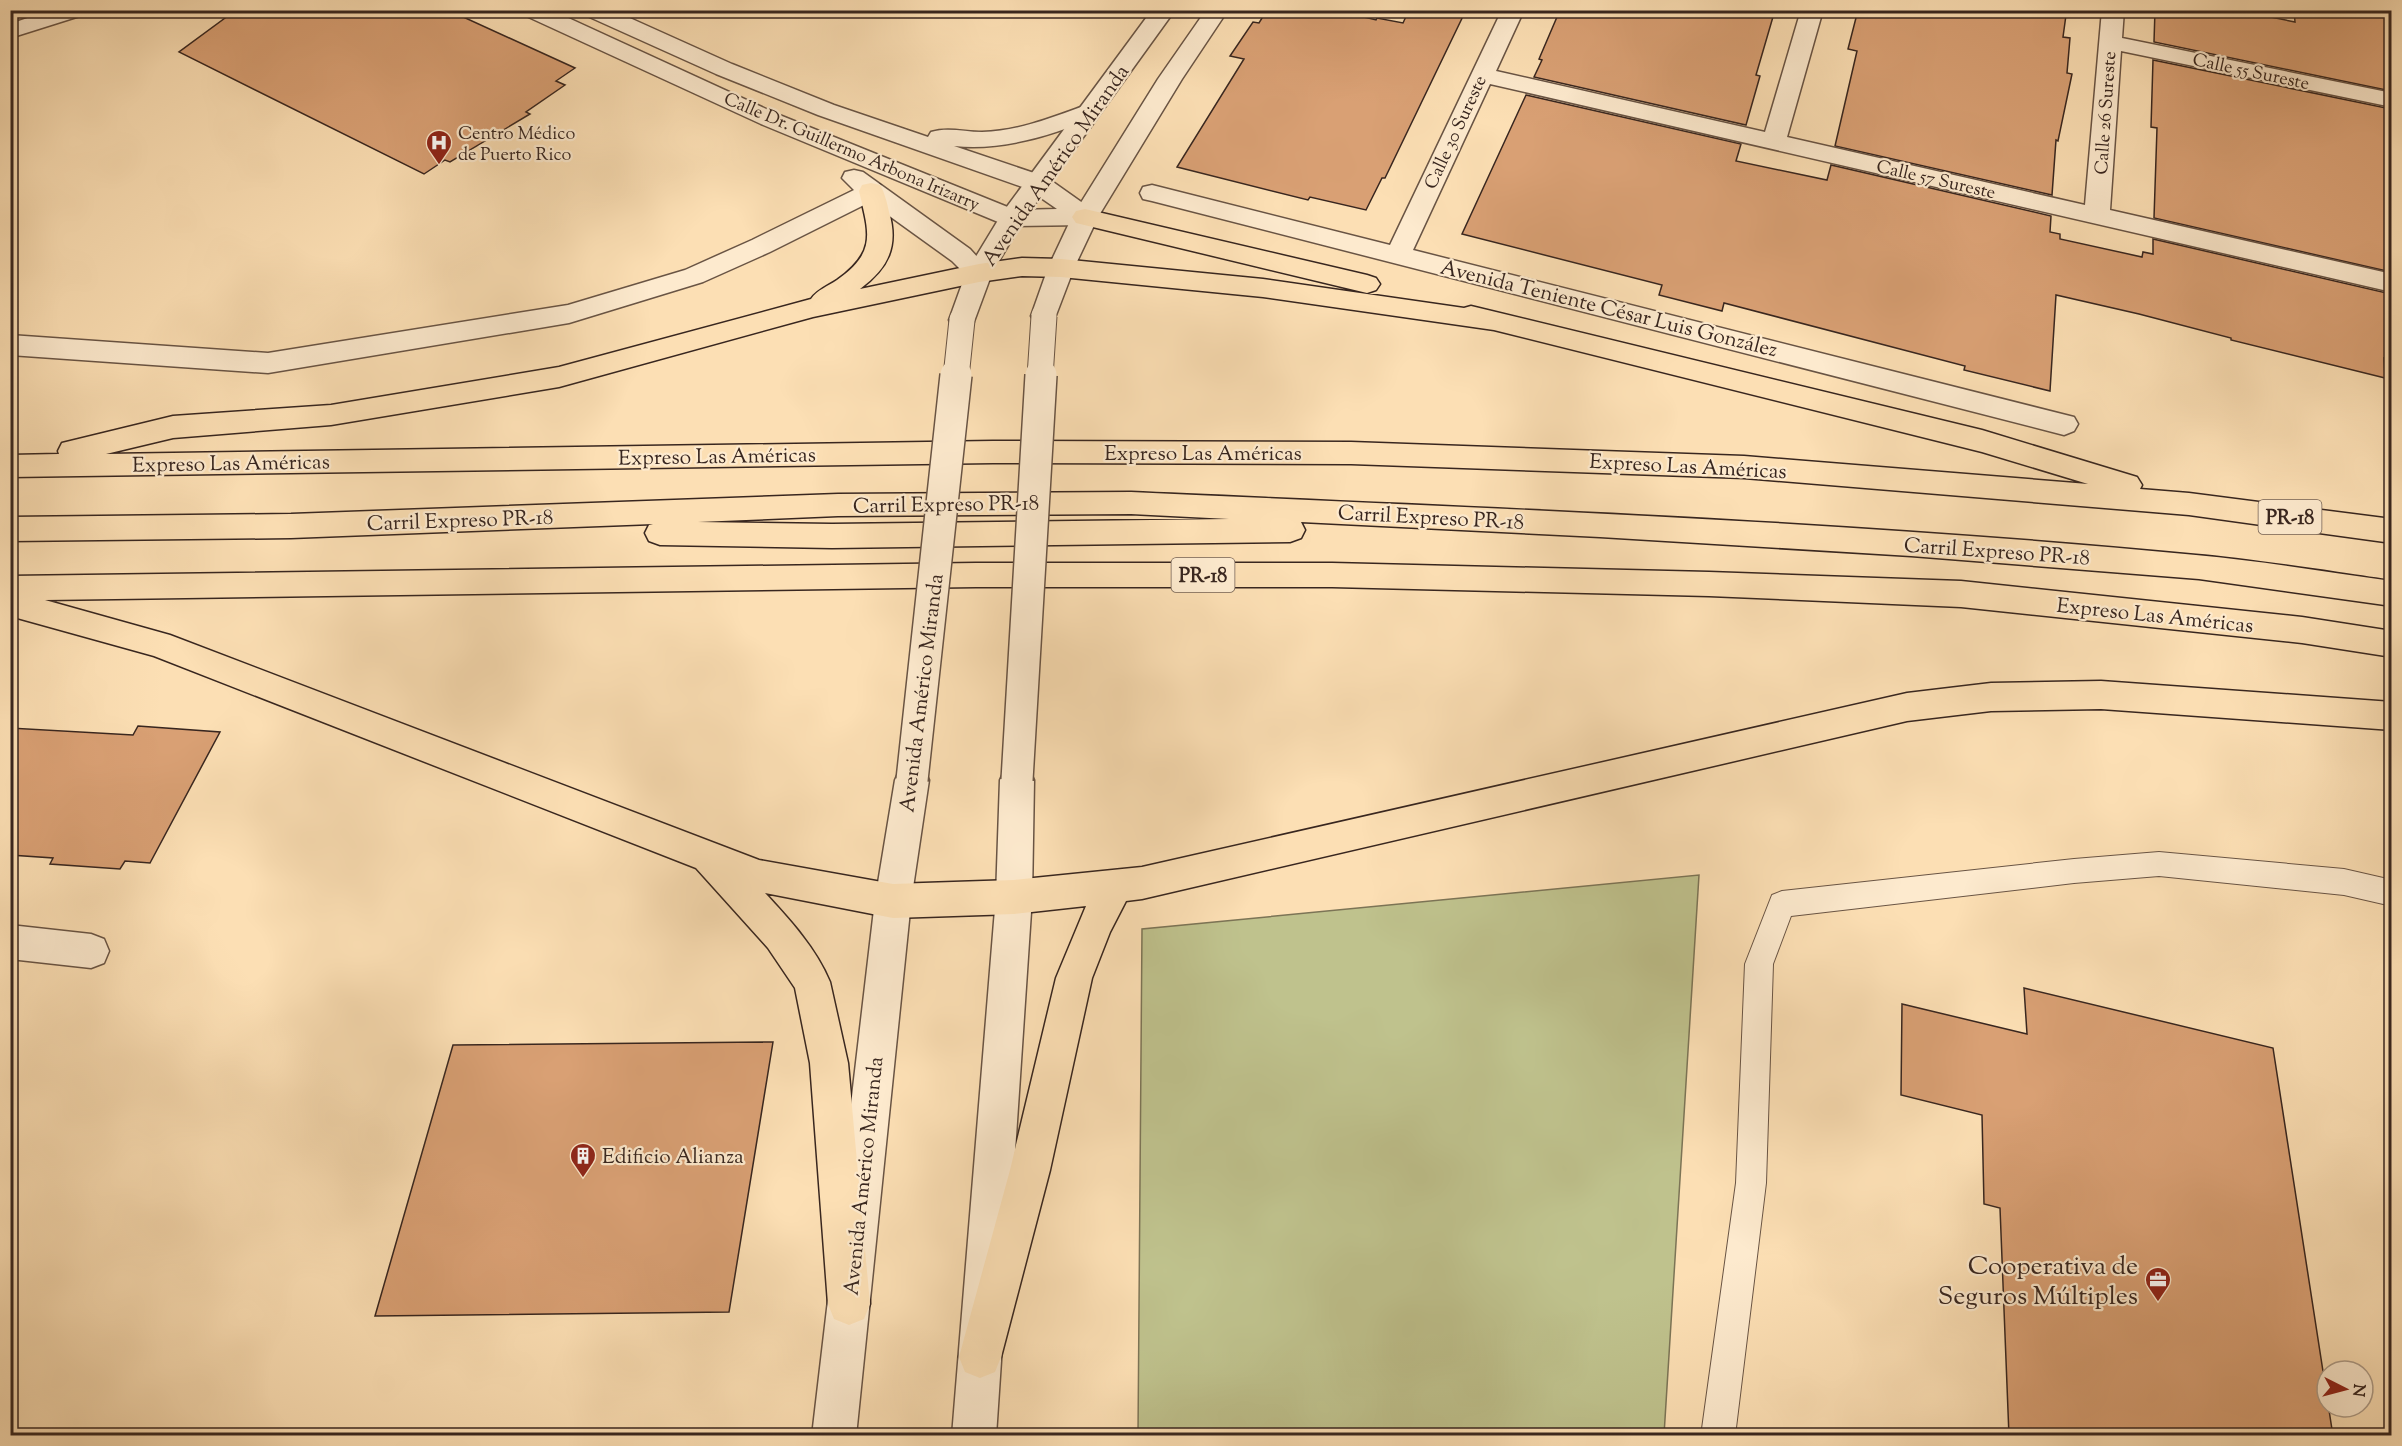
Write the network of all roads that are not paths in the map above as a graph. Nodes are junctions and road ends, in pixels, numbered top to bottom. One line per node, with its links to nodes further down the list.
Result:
1 (75, 10): 9 (street)
2 (532, 10): 14 (street, Calle Dr. Guillermo Arbona Irizarry)
3 (593, 10): 15 (street, Calle Dr. Guillermo Arbona Irizarry)
4 (1164, 10): 13 (street, Avenida Américo Miranda)
5 (1217, 10): 21 (street)
6 (1513, 10): 11 (street, Calle 30 Sureste)
7 (1812, 10): 16 (street)
8 (2113, 10): 10 (street, Calle 26 Sureste)
9 (10, 31)
10 (2110, 42): 12 (street, Calle 55 Sureste); 20 (street, Calle 26 Sureste)
11 (1481, 75): 16 (street, Calle 57 Sureste); 23 (street, Calle 30 Sureste)
12 (2391, 100)
13 (1089, 112): 15 (street); 17 (street, Avenida Américo Miranda)
14 (769, 119): 18 (street); 22 (street, Calle Dr. Guillermo Arbona Irizarry)
15 (878, 129): 17 (street, Calle Dr. Guillermo Arbona Irizarry)
16 (1774, 142): 20 (street, Calle 57 Sureste)
17 (1037, 183): 21 (street, Calle Dr. Guillermo Arbona Irizarry); 22 (street, Avenida Américo Miranda)
18 (871, 190): 25 (street); 27 (highway); 29 (street)
19 (1152, 193): 23 (street, Avenida Teniente César Luis González)
20 (2097, 215): 26 (street, Calle 57 Sureste)
21 (1085, 217): 22 (street, Calle Dr. Guillermo Arbona Irizarry); 24 (street); 28 (highway)
22 (1012, 218): 25 (street, Avenida Américo Miranda)
23 (1398, 255): 30 (street, Avenida Teniente César Luis González)
24 (1061, 268): 25 (highway); 28 (highway); 43 (street, bridge)
25 (980, 273): 27 (highway); 44 (street, Avenida Américo Miranda, bridge)
26 (2391, 283)
27 (813, 308): 31 (highway)
28 (1493, 321): 32 (highway)
29 (10, 345)
30 (2064, 424)
31 (11, 466): 32 (highway, Expreso Las Américas / PR-18)
32 (2189, 504): 34 (highway, Expreso Las Américas / PR-18)
33 (10, 529): 36 (highway, Carril Expreso PR-18)
34 (2391, 531)
35 (10, 588): 38 (highway, Expreso Las Américas / PR-18)
36 (2391, 594)
37 (10, 603): 40 (highway)
38 (2391, 644)
39 (2391, 716): 41 (highway)
40 (705, 854): 44 (highway); 47 (highway)
41 (1115, 886): 43 (highway); 48 (highway)
42 (2391, 893): 51 (lane)
43 (1014, 897): 44 (highway); 48 (street)
44 (893, 901): 47 (street, Avenida Américo Miranda)
45 (10, 942): 46 (street)
46 (91, 951)
47 (849, 1304): 49 (street, Avenida Américo Miranda)
48 (980, 1357): 50 (street)
49 (834, 1436)
50 (974, 1436)
51 (1718, 1436)

